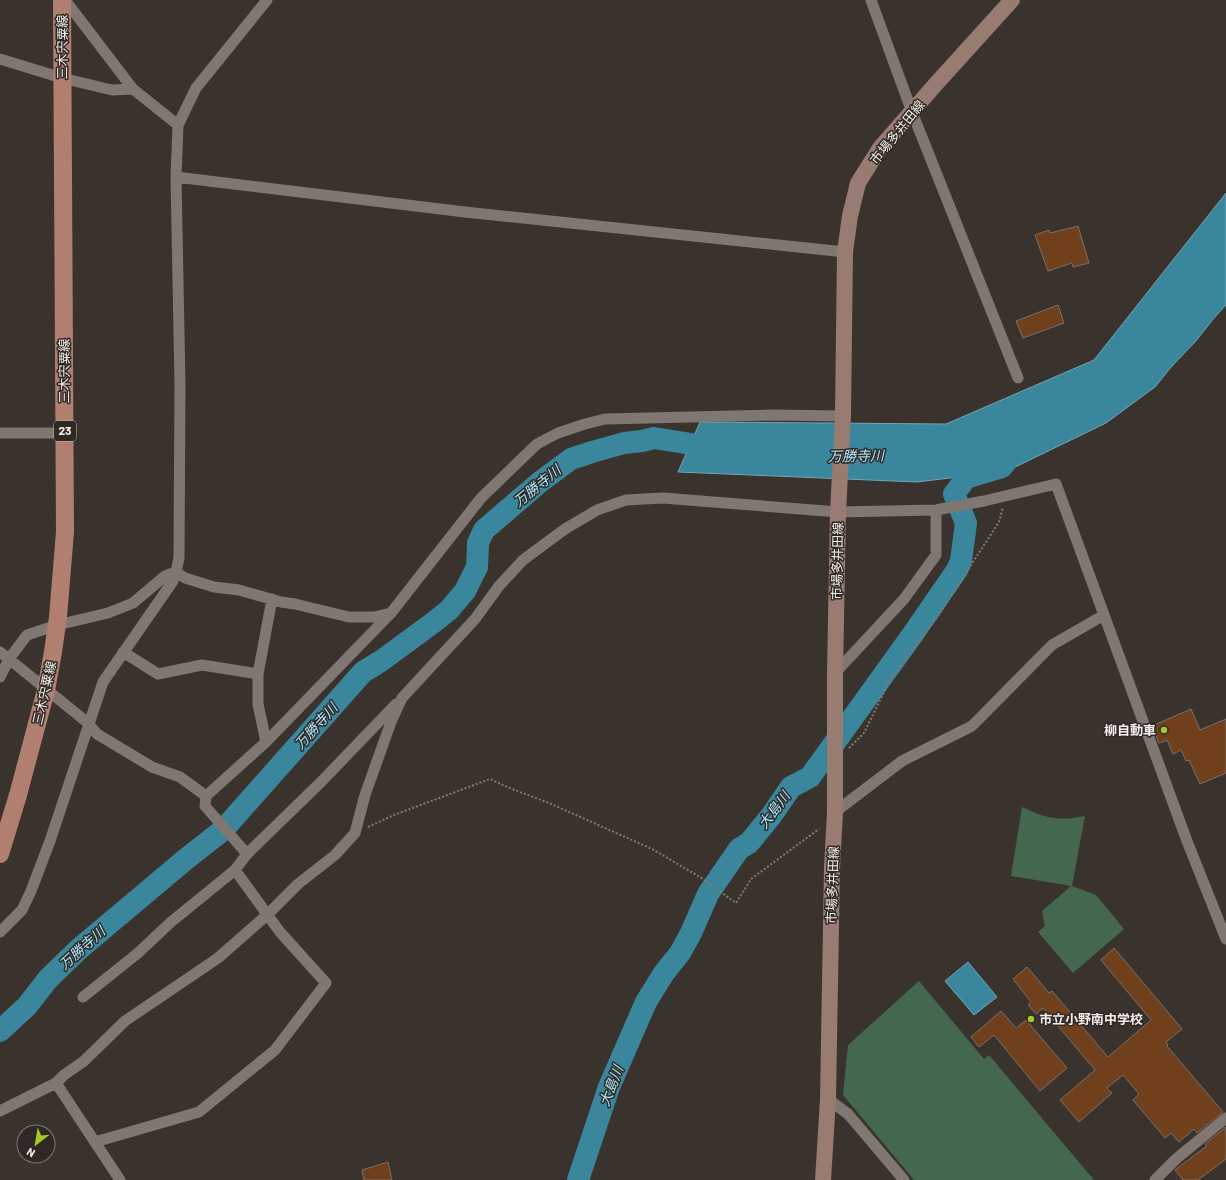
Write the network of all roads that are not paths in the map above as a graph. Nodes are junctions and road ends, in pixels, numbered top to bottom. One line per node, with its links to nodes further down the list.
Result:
1 (62, 0): 7 (main road, 三木宍粟線 / 23)
2 (65, 0): 8 (street)
3 (267, 0): 10 (street)
4 (871, 0): 9 (street)
5 (1012, 0): 9 (main road, 市場多井田線)
6 (0, 58): 7 (street)
7 (62, 78): 8 (street); 16 (main road, 三木宍粟線 / 23)
8 (133, 89): 10 (street)
9 (912, 112): 12 (main road, 市場多井田線); 13 (street)
10 (178, 125): 11 (street)
11 (176, 177): 12 (street); 19 (street)
12 (845, 252): 14 (main road, 市場多井田線)
13 (1018, 378)
14 (842, 421): 17 (main road, 市場多井田線); 21 (street)
15 (0, 433): 16 (street)
16 (65, 434): 23 (main road, 三木宍粟線 / 23)
17 (838, 507): 18 (street); 26 (main road, 市場多井田線); 30 (street)
18 (936, 510): 22 (street); 26 (street)
19 (176, 572): 20 (street); 23 (street); 24 (street)
20 (272, 599): 21 (street); 27 (street)
21 (392, 613): 32 (street)
22 (1104, 615): 34 (street); 40 (street)
23 (57, 625): 25 (street); 29 (main road, 三木宍粟線 / 23)
24 (123, 652): 27 (street); 31 (street)
25 (5, 655): 28 (street); 29 (street)
26 (835, 673): 34 (main road, 市場多井田線)
27 (258, 674): 32 (street)
28 (0, 677)
29 (46, 690): 31 (street); 35 (main road, 三木宍粟線 / 23)
30 (402, 698): 36 (street); 38 (street)
31 (88, 723): 33 (street); 39 (street)
32 (266, 742): 33 (street)
33 (206, 801): 36 (street)
34 (835, 812): 43 (main road, 市場多井田線)
35 (0, 854)
36 (248, 854): 37 (street)
37 (235, 870): 38 (street); 41 (street)
38 (268, 914): 42 (street); 46 (street)
39 (0, 932)
40 (1226, 939)
41 (83, 997)
42 (56, 1083): 44 (street); 46 (street)
43 (828, 1099): 48 (main road, 市場多井田線); 49 (street)
44 (0, 1111)
45 (1226, 1118): 50 (street)
46 (96, 1142): 47 (street)
47 (120, 1180)
48 (823, 1180)
49 (904, 1180)
50 (1155, 1180)

